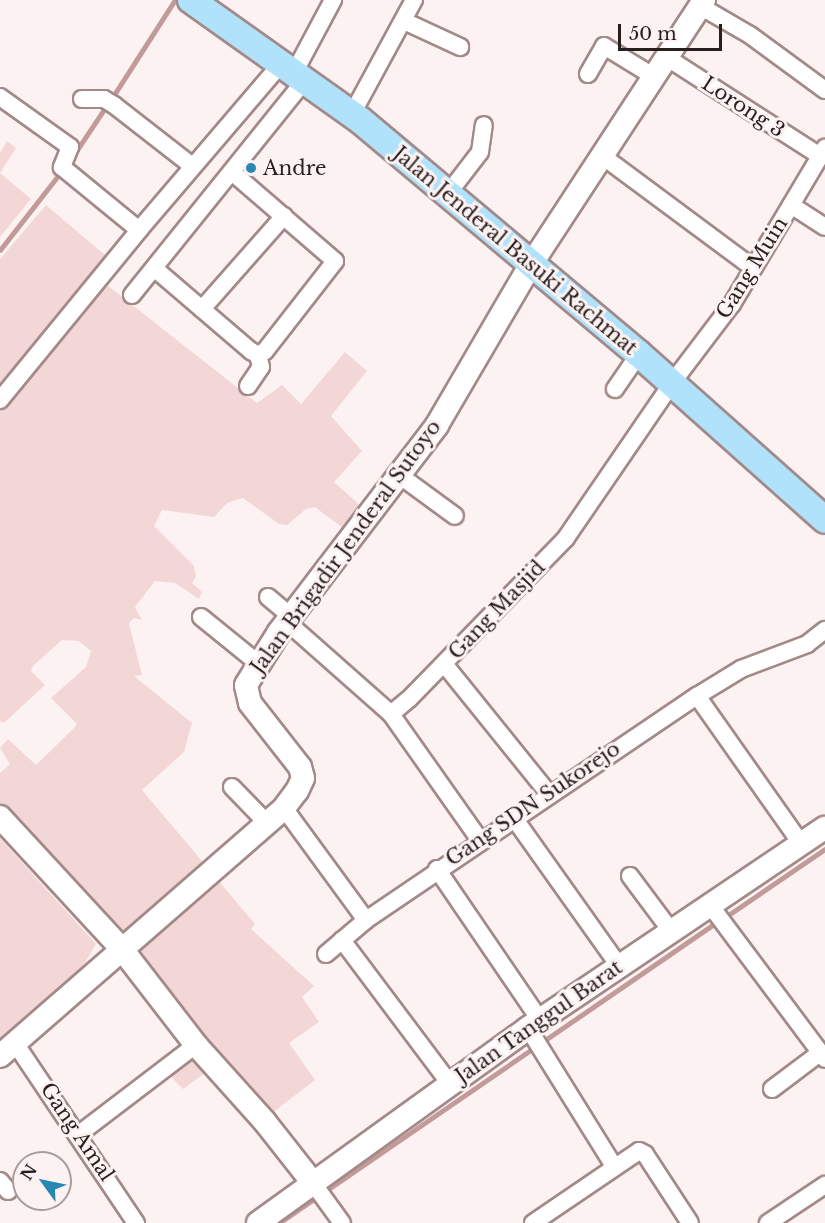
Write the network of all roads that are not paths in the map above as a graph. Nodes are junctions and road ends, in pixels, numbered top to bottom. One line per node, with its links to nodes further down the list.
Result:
1 (333, 0): 8 (street)
2 (414, 0): 5 (street)
3 (193, 1): 8 (main road, Jalan Jenderal Basuki Rachmat)
4 (702, 3): 7 (street, Jalan Brigadir Jenderal Sutoyo); 11 (street)
5 (404, 21): 6 (street); 14 (street)
6 (460, 47)
7 (666, 57): 10 (street, Jalan Brigadir Jenderal Sutoyo); 16 (street, Lorong 3)
8 (293, 72): 14 (main road, Jalan Jenderal Basuki Rachmat); 18 (street); 19 (street)
9 (588, 74): 10 (street)
10 (653, 76): 17 (street, Jalan Brigadir Jenderal Sutoyo)
11 (825, 90)
12 (0, 97): 24 (street)
13 (82, 99): 18 (street)
14 (352, 114): 20 (main road, Jalan Jenderal Basuki Rachmat)
15 (484, 125): 20 (street)
16 (822, 152): 21 (street, Gang Muin)
17 (601, 155): 25 (street, Jalan Brigadir Jenderal Sutoyo); 27 (street)
18 (191, 165): 24 (street)
19 (232, 173): 22 (street); 26 (street)
20 (447, 195): 25 (main road, Jalan Jenderal Basuki Rachmat)
21 (791, 205): 23 (street); 27 (street, Gang Muin)
22 (284, 216): 29 (street); 31 (street)
23 (825, 227)
24 (139, 230): 35 (street)
25 (530, 266): 30 (main road, Jalan Jenderal Basuki Rachmat); 36 (street, Jalan Brigadir Jenderal Sutoyo)
26 (154, 268): 28 (street); 29 (street)
27 (753, 268): 32 (street, Gang Muin)
28 (132, 295)
29 (202, 309): 31 (street)
30 (639, 354): 32 (main road, Jalan Jenderal Basuki Rachmat); 34 (street)
31 (258, 355): 33 (street)
32 (672, 383): 38 (main road, Jalan Jenderal Basuki Rachmat); 44 (street, Gang Masjid)
33 (248, 386)
34 (615, 389)
35 (0, 400)
36 (399, 475): 37 (street); 41 (street, Jalan Brigadir Jenderal Sutoyo)
37 (455, 516)
38 (825, 520)
39 (268, 597): 41 (street)
40 (201, 617): 43 (street)
41 (289, 619): 43 (street, Jalan Brigadir Jenderal Sutoyo); 46 (street)
42 (825, 630): 45 (street, Gang SDN Sukorejo)
43 (259, 664): 49 (street, Jalan Brigadir Jenderal Sutoyo)
44 (445, 665): 46 (street, Gang Masjid); 48 (street)
45 (697, 696): 48 (street, Gang SDN Sukorejo); 54 (street)
46 (391, 714): 53 (street)
47 (232, 788): 49 (street)
48 (549, 794): 51 (street, Gang SDN Sukorejo)
49 (275, 816): 58 (street); 61 (street, Jalan Brigadir Jenderal Sutoyo)
50 (0, 817): 61 (street)
51 (514, 818): 53 (street, Gang SDN Sukorejo); 63 (street)
52 (825, 828): 54 (street, Jalan Tanggul Barat)
53 (480, 840): 55 (street, Gang SDN Sukorejo)
54 (802, 845): 57 (street, Jalan Tanggul Barat)
55 (437, 869): 58 (street, Gang SDN Sukorejo); 64 (street)
56 (630, 876): 59 (street)
57 (715, 912): 59 (street, Jalan Tanggul Barat); 67 (street)
58 (366, 920): 60 (street, Gang SDN Sukorejo)
59 (671, 931): 63 (street, Jalan Tanggul Barat)
60 (342, 940): 62 (street, Gang SDN Sukorejo); 68 (street)
61 (121, 948): 65 (street); 66 (street, Jalan Brigadir Jenderal Sutoyo)
62 (326, 954)
63 (619, 966): 64 (street, Jalan Tanggul Barat)
64 (534, 1028): 68 (street, Jalan Tanggul Barat); 71 (street)
65 (196, 1045): 70 (street); 72 (street)
66 (7, 1050): 70 (street, Gang Amal)
67 (823, 1056): 69 (street)
68 (451, 1085): 72 (street, Jalan Tanggul Barat)
69 (772, 1089)
70 (79, 1134): 75 (street, Gang Amal)
71 (614, 1166): 78 (street); 79 (street)
72 (313, 1183): 76 (street, Jalan Tanggul Barat); 77 (street)
73 (825, 1185): 74 (street)
74 (794, 1216): 80 (street)
75 (136, 1223)
76 (258, 1223)
77 (342, 1223)
78 (533, 1223)
79 (690, 1223)
80 (768, 1223)

